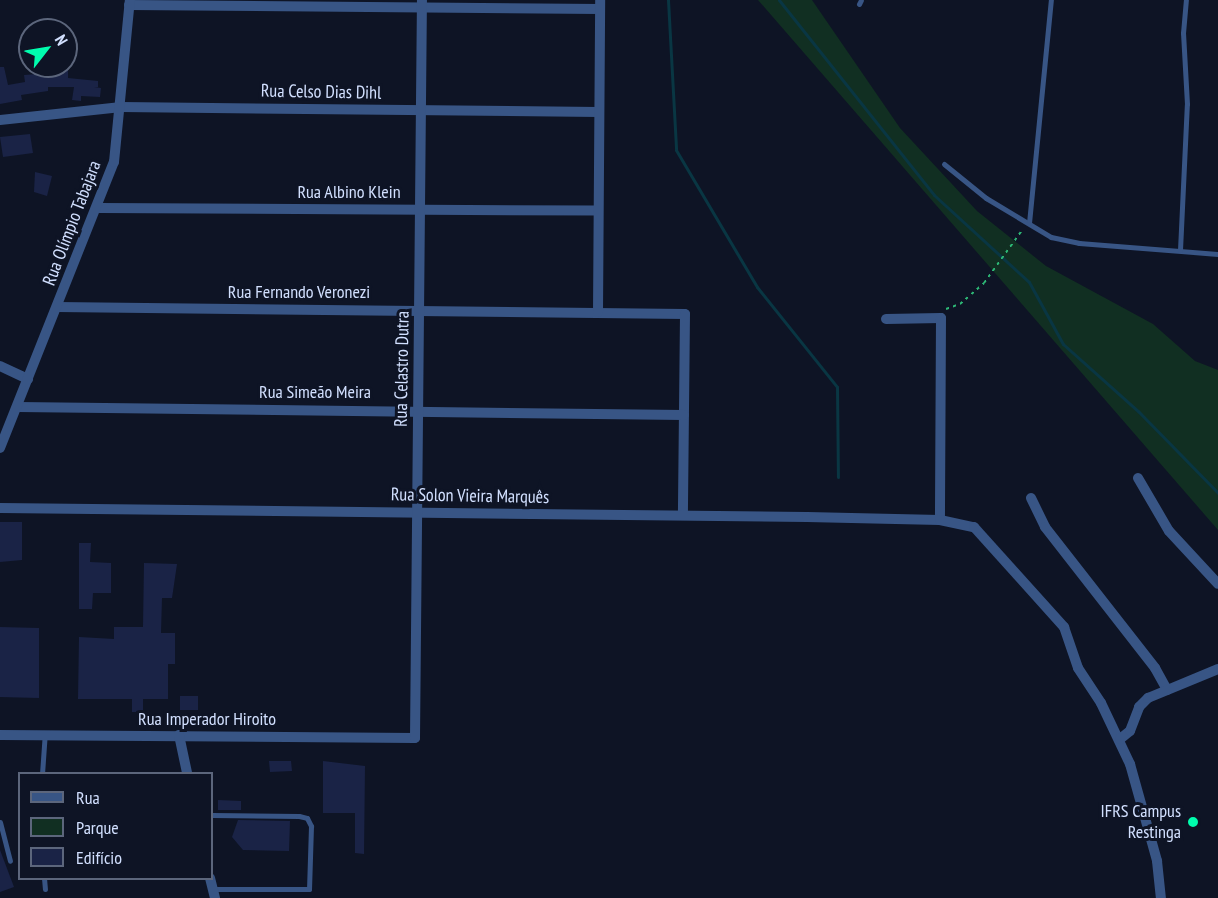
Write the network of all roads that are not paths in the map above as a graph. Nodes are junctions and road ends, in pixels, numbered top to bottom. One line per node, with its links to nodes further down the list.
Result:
1 (1051, 0): 14 (lane)
2 (1186, 0): 15 (lane)
3 (130, 2): 4 (street); 6 (street, Rua Olímpio Tabajara)
4 (422, 4): 5 (street); 7 (street, Rua Celastro Dutra)
5 (600, 4): 8 (street)
6 (121, 107): 7 (street, Rua Celso Dias Dihl); 9 (street, Rua Celso Dias Dihl); 11 (street, Rua Olímpio Tabajara)
7 (422, 110): 8 (street, Rua Celso Dias Dihl); 12 (street, Rua Celastro Dutra)
8 (599, 112): 13 (street)
9 (0, 120)
10 (944, 164): 14 (lane)
11 (99, 207): 12 (street, Rua Albino Klein); 17 (street, Rua Olímpio Tabajara)
12 (420, 209): 13 (street, Rua Albino Klein); 18 (street, Rua Celastro Dutra)
13 (598, 211): 19 (street)
14 (1029, 223): 15 (lane)
15 (1180, 250): 16 (lane)
16 (1218, 254)
17 (57, 307): 18 (street, Rua Fernando Veronezi); 22 (street, Rua Olímpio Tabajara)
18 (419, 309): 19 (street, Rua Fernando Veronezi); 24 (street, Rua Celastro Dutra)
19 (598, 312): 25 (street, Rua Fernando Veronezi)
20 (886, 319): 32 (street)
21 (0, 366): 22 (street)
22 (28, 379): 23 (street, Rua Olímpio Tabajara)
23 (18, 407): 24 (street, Rua Simeão Meira); 26 (street, Rua Olímpio Tabajara)
24 (418, 409): 25 (street, Rua Simeão Meira); 30 (street, Rua Celastro Dutra)
25 (684, 415): 31 (street)
26 (0, 448)
27 (1138, 478): 33 (street)
28 (1032, 498): 35 (street)
29 (0, 508): 30 (street, Rua Solon Vieira Marquês)
30 (417, 511): 31 (street, Rua Solon Vieira Marquês); 39 (street, Rua Celastro Dutra)
31 (683, 515): 32 (street, Rua Solon Vieira Marquês)
32 (940, 520): 40 (street, Rua Solon Vieira Marquês)
33 (1218, 584)
34 (1218, 669): 35 (street)
35 (1167, 690): 40 (street)
36 (0, 735): 37 (street, Rua Imperador Hiroito)
37 (45, 735): 38 (street, Rua Imperador Hiroito); 41 (lane)
38 (179, 735): 39 (street, Rua Imperador Hiroito); 42 (street)
39 (415, 738)
40 (1120, 739): 49 (street, Rua Solon Vieira Marquês)
41 (42, 772)
42 (187, 772)
43 (213, 815): 47 (lane)
44 (0, 822): 45 (lane)
45 (10, 861)
46 (44, 880): 48 (lane)
47 (212, 888)
48 (45, 889)
49 (1161, 898)

